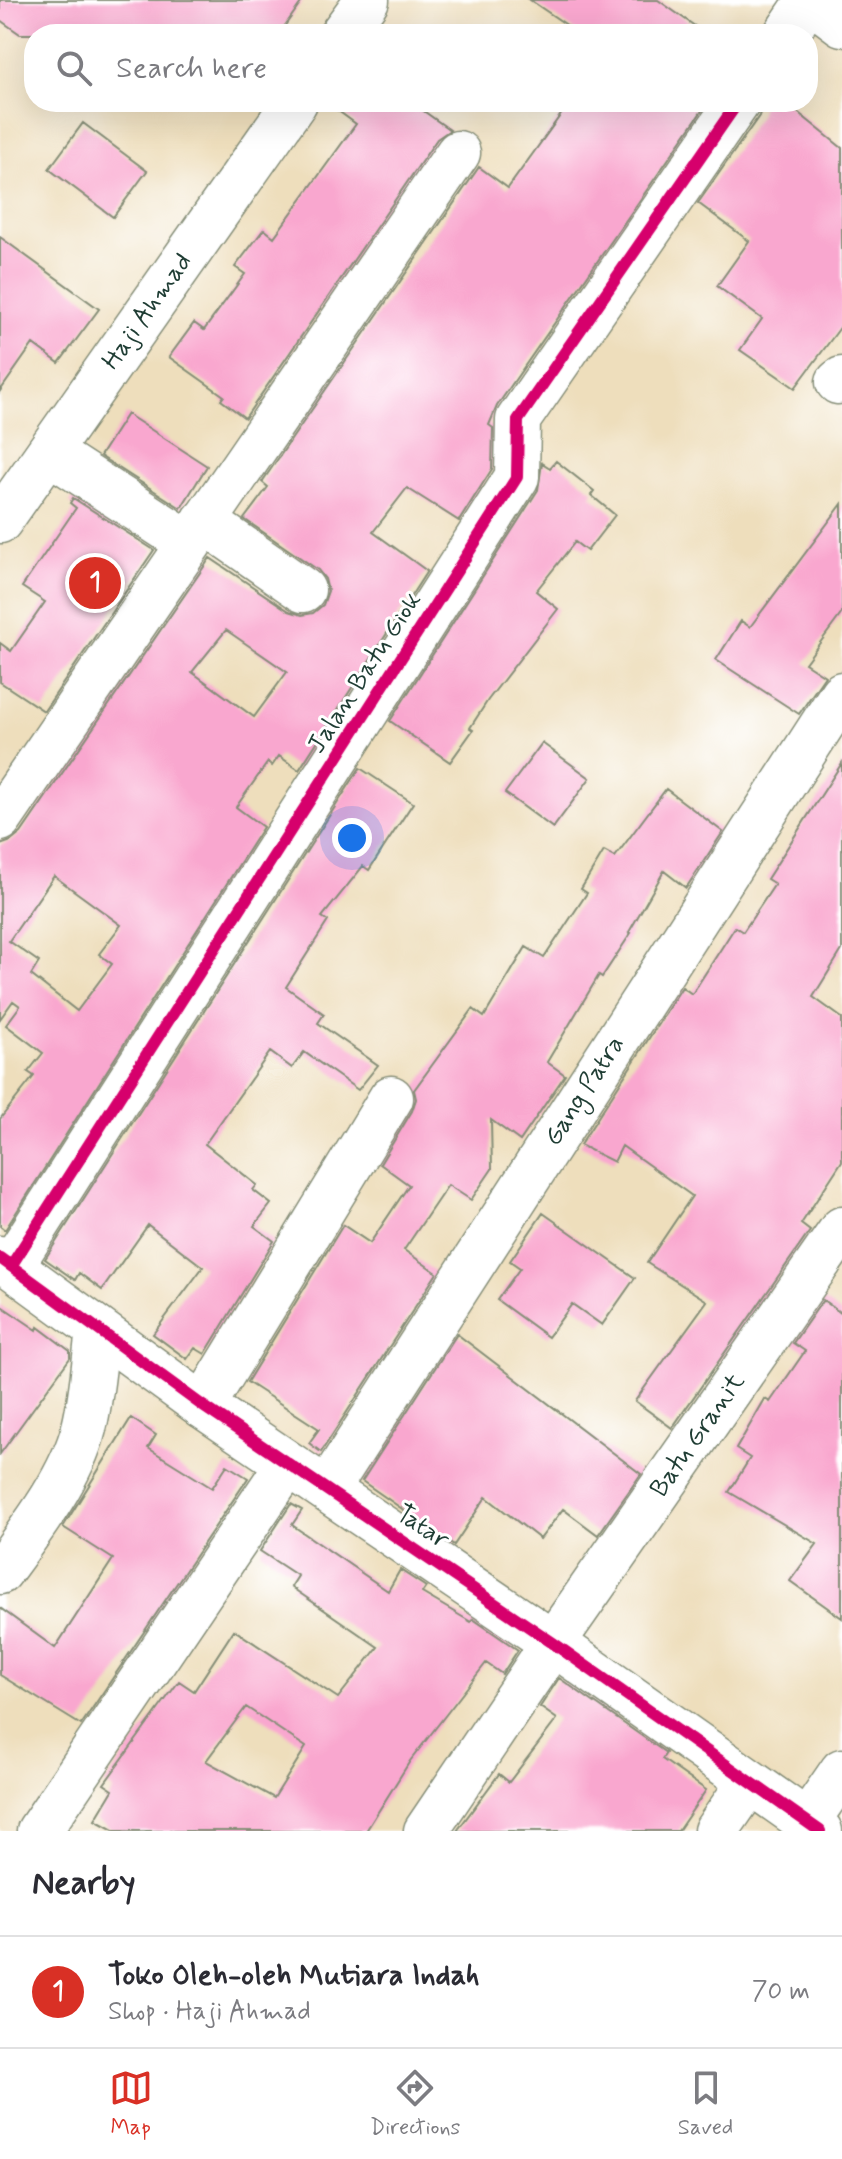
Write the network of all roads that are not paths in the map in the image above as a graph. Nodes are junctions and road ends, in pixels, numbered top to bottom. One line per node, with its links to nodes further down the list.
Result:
1 (367, 0): 3 (street)
2 (810, 0): 4 (street); 5 (street)
3 (349, 24)
4 (793, 24)
5 (842, 24)
6 (288, 112): 9 (street, Haji Ahmad)
7 (731, 112): 17 (street, Jalan Batu Giok)
8 (458, 153): 11 (street)
9 (49, 452): 10 (street, Haji Ahmad); 11 (street)
10 (0, 521)
11 (196, 532): 12 (street); 14 (street)
12 (303, 590)
13 (842, 694): 21 (street, Gang Patra)
14 (0, 819)
15 (391, 1098): 19 (street)
16 (842, 1229): 23 (street, Batu Granit)
17 (6, 1262): 18 (street, Tatar)
18 (98, 1330): 19 (street, Tatar); 22 (street)
19 (203, 1406): 20 (street, Tatar)
20 (288, 1464): 21 (street, Tatar); 28 (street)
21 (327, 1489): 23 (street, Tatar)
22 (0, 1572)
23 (553, 1643): 25 (street, Tatar); 27 (street, Batu Granit)
24 (842, 1771): 26 (street)
25 (749, 1783): 26 (street, Tatar); 29 (street)
26 (813, 1826)
27 (433, 1829)
28 (39, 1831)
29 (716, 1831)

